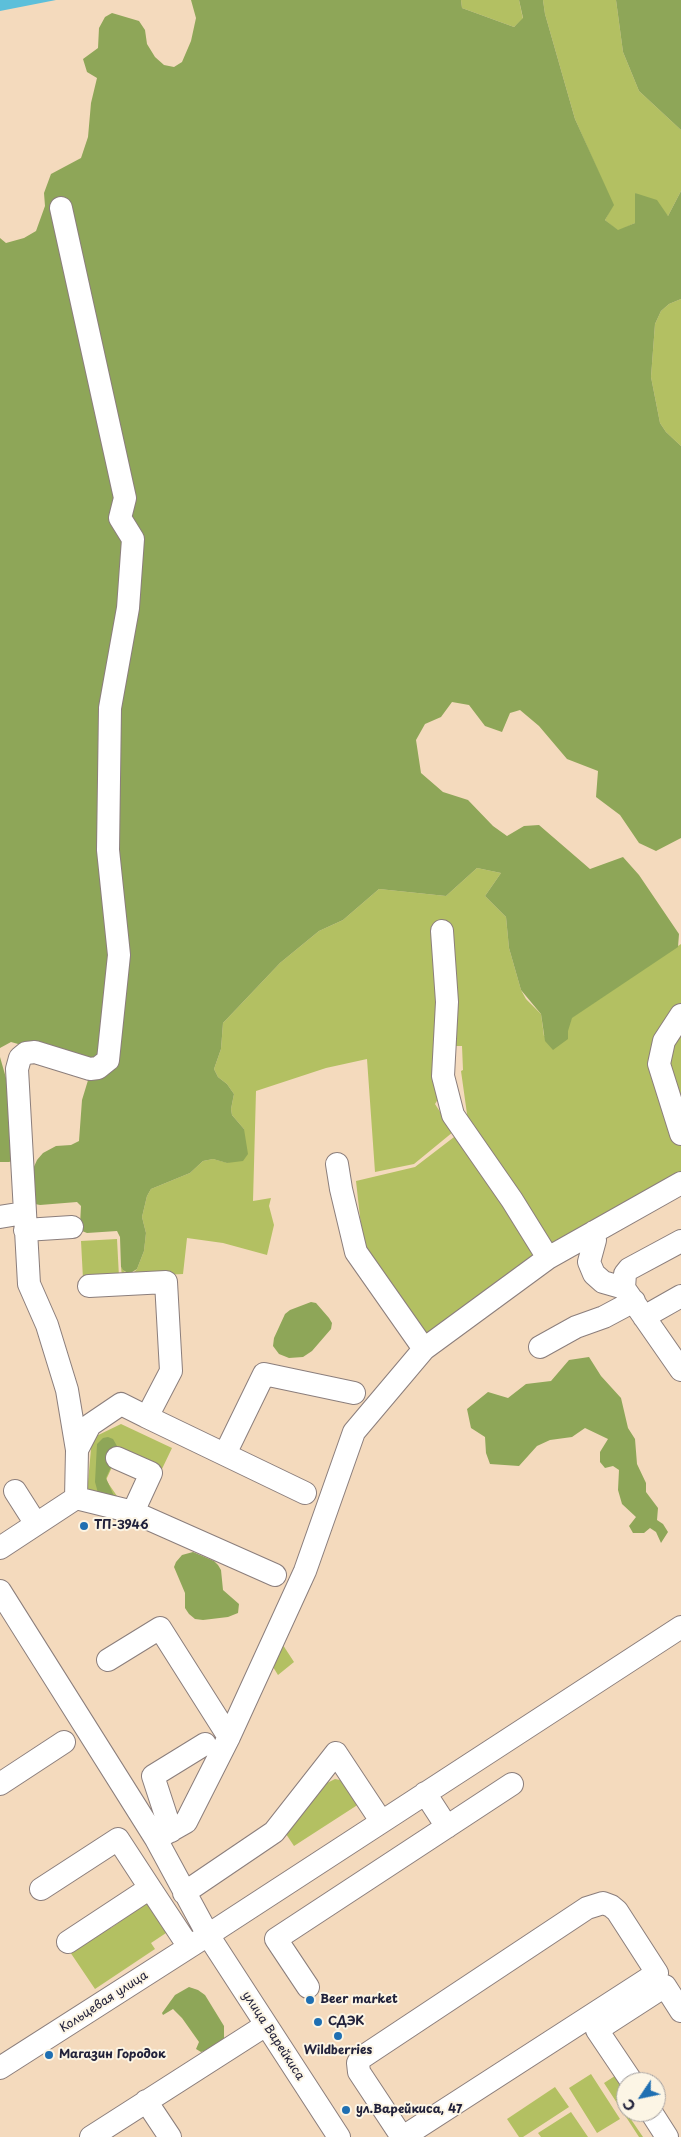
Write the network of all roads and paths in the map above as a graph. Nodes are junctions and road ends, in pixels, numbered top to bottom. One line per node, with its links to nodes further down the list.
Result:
1 (60, 208): 8 (street)
2 (442, 930): 12 (street)
3 (681, 1015): 4 (street)
4 (681, 1134)
5 (337, 1164): 17 (street)
6 (681, 1183): 10 (street)
7 (0, 1217): 8 (street)
8 (25, 1222): 9 (street); 21 (street)
9 (72, 1227)
10 (594, 1232): 12 (street); 15 (street)
11 (681, 1241): 15 (street)
12 (548, 1258): 17 (street)
13 (89, 1286): 20 (street)
14 (681, 1296): 15 (street)
15 (634, 1302): 16 (street); 18 (street)
16 (540, 1346)
17 (424, 1349): 34 (street)
18 (678, 1361)
19 (354, 1393): 22 (street)
20 (147, 1417): 21 (street); 22 (street)
21 (77, 1450): 26 (street)
22 (225, 1454): 25 (street)
23 (118, 1458): 27 (street)
24 (15, 1491): 28 (street)
25 (305, 1493)
26 (76, 1498): 27 (street); 28 (street)
27 (133, 1512): 30 (street)
28 (36, 1524): 29 (street)
29 (0, 1548)
30 (275, 1575)
31 (0, 1591): 42 (street)
32 (681, 1626): 39 (street, Кольцевая улица)
33 (108, 1660): 34 (street)
34 (229, 1737): 42 (street)
35 (64, 1742): 37 (street)
36 (205, 1744): 42 (street)
37 (0, 1784)
38 (512, 1784): 41 (street)
39 (425, 1793): 40 (street, Кольцевая улица); 41 (street)
40 (381, 1821): 45 (street); 46 (street, Кольцевая улица)
41 (447, 1827): 49 (street)
42 (163, 1835): 45 (street, улица Варейкиса)
43 (150, 1888): 44 (street); 47 (street); 48 (street)
44 (41, 1890)
45 (184, 1892): 46 (street, улица Варейкиса)
46 (208, 1935): 48 (street, Кольцевая улица); 51 (street, улица Варейкиса)
47 (68, 1942)
48 (189, 1947): 52 (street, Кольцевая улица)
49 (308, 1987)
50 (681, 2010): 53 (street)
51 (266, 2025): 54 (street); 58 (street, улица Варейкиса)
52 (0, 2068)
53 (625, 2072)
54 (146, 2101): 56 (street); 57 (street)
55 (657, 2122): 60 (street)
56 (91, 2137)
57 (170, 2137)
58 (339, 2137)
59 (403, 2137): 59 (street)
60 (667, 2137)

